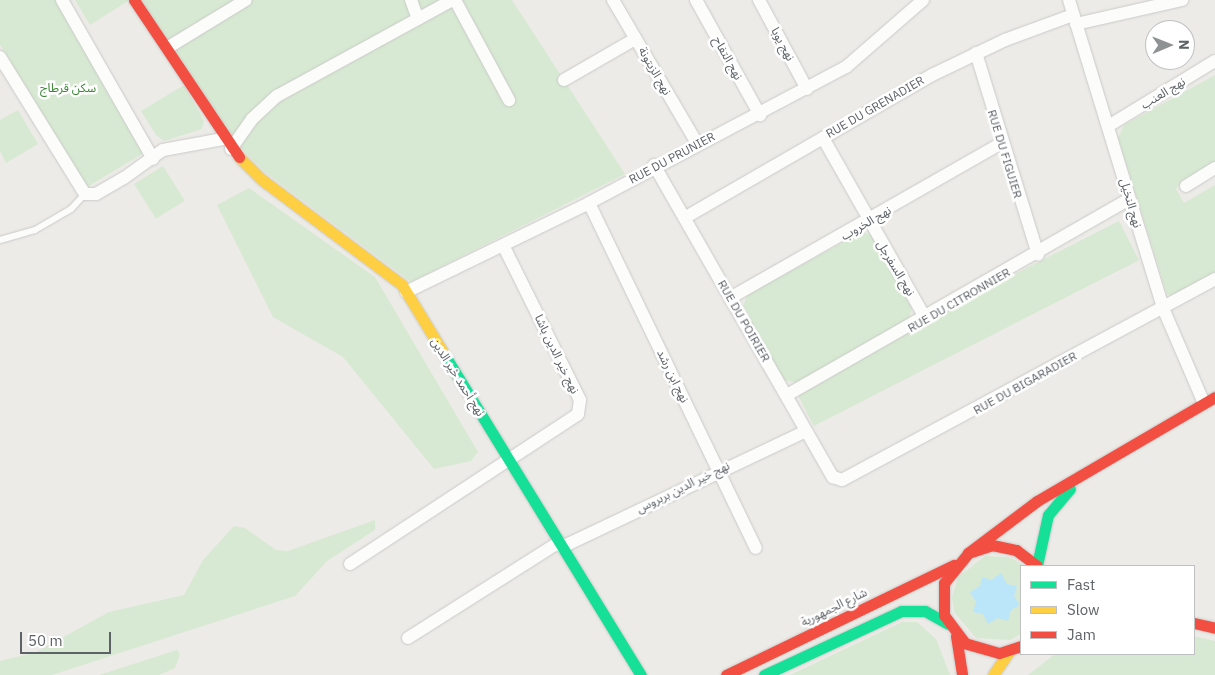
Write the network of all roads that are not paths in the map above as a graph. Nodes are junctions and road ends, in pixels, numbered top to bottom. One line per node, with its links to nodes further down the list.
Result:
1 (62, 0): 29 (street)
2 (134, 0): 15 (main road, نهج أحمد خير الدين)
3 (246, 0): 15 (street)
4 (411, 0): 12 (street)
5 (453, 0): 12 (street); 21 (street)
6 (613, 0): 14 (street, نهج الزيتونة)
7 (696, 0): 22 (street, نهج التفاح)
8 (759, 0): 20 (street, نهج يوبا)
9 (923, 0): 20 (street, RUE DU PRUNIER)
10 (1068, 0): 13 (street, نهج النخيل)
11 (1182, 0): 13 (street, RUE DU GRENADIER)
12 (418, 19): 28 (street)
13 (1075, 20): 16 (street, RUE DU GRENADIER); 23 (street, نهج النخيل)
14 (636, 39): 19 (street); 26 (street, نهج الزيتونة)
15 (167, 48): 24 (main road, نهج أحمد خير الدين)
16 (976, 52): 25 (street, RUE DU GRENADIER); 27 (street, RUE DU FIGUIER)
17 (0, 57): 33 (street)
18 (1215, 61): 23 (street, نهج العنب)
19 (564, 80)
20 (807, 89): 22 (street, RUE DU PRUNIER)
21 (509, 100)
22 (760, 116): 26 (street, RUE DU PRUNIER)
23 (1110, 124): 34 (street, نهج النخيل)
24 (222, 138): 28 (main road, نهج أحمد خير الدين); 29 (street)
25 (823, 138): 36 (street, RUE DU GRENADIER); 37 (street, نهج السفرجل)
26 (696, 143): 30 (street, RUE DU PRUNIER)
27 (1000, 144): 37 (street, نهج الخروب); 40 (street, RUE DU FIGUIER)
28 (231, 149): 42 (main road, نهج أحمد خير الدين)
29 (153, 159): 33 (street)
30 (654, 165): 35 (street, RUE DU PRUNIER); 36 (street, RUE DU POIRIER)
31 (1215, 168): 32 (street)
32 (1186, 186)
33 (85, 194): 38 (lane)
34 (1129, 199): 40 (street, RUE DU CITRONNIER); 44 (street, نهج النخيل)
35 (589, 203): 39 (street, RUE DU PRUNIER); 50 (street, نهج ابن رشد)
36 (686, 217): 43 (street, RUE DU POIRIER)
37 (869, 222): 43 (street, نهج الخروب); 45 (street, نهج السفرجل)
38 (0, 240)
39 (504, 247): 42 (street, RUE DU PRUNIER); 49 (street, نهج خير الدين باشا)
40 (1038, 255): 45 (street, RUE DU CITRONNIER)
41 (1215, 279): 44 (street, RUE DU BIGARADIER)
42 (406, 292): 49 (main road, نهج أحمد خير الدين)
43 (730, 298): 46 (street, RUE DU POIRIER)
44 (1163, 308): 47 (street, نهج النخيل); 52 (street, RUE DU BIGARADIER)
45 (926, 319): 46 (street, RUE DU CITRONNIER)
46 (786, 395): 48 (street, RUE DU POIRIER)
47 (1209, 400): 51 (main road)
48 (806, 430): 50 (street, نهج خير الدين بربروس); 52 (street, RUE DU POIRIER)
49 (510, 462): 53 (main road, نهج أحمد خير الدين); 56 (street)
50 (719, 470): 53 (street, نهج خير الدين بربروس); 54 (street, نهج ابن رشد)
51 (1088, 473): 55 (main road); 59 (main road)
52 (833, 477)
53 (561, 545): 66 (street); 68 (main road, نهج أحمد خير الدين)
54 (756, 548)
55 (968, 553): 57 (main road); 58 (main road)
56 (350, 564)
57 (954, 565): 63 (main road); 69 (main road, شارع الجمهورية)
58 (1035, 565)
59 (1037, 565)
60 (1195, 616): 61 (main road)
61 (1215, 620)
62 (1195, 623): 64 (main road)
63 (948, 624): 65 (main road); 70 (main road)
64 (1215, 628)
65 (956, 636): 67 (main road); 71 (main road)
66 (408, 638)
67 (1016, 648): 72 (main road)
68 (641, 675)
69 (726, 675)
70 (764, 675)
71 (962, 675)
72 (993, 675)

